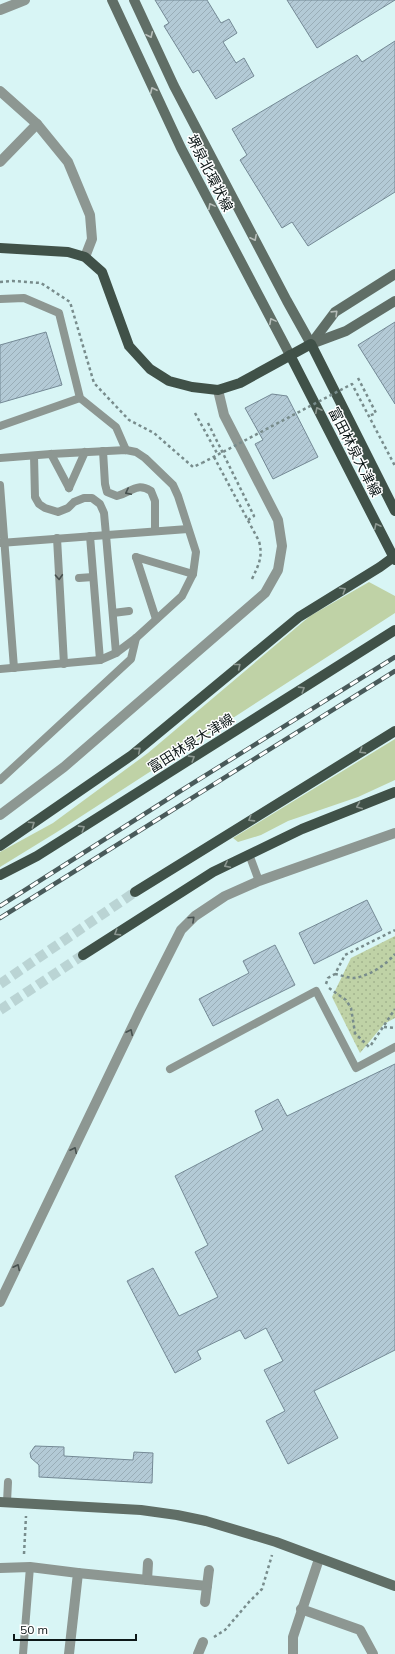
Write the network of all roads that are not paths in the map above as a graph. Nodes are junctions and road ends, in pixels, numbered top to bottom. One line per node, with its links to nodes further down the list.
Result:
1 (25, 0): 4 (street)
2 (112, 0): 14 (main road, 堺泉北環状線, one-way to 2)
3 (134, 0): 13 (main road, 堺泉北環状線, one-way to 13)
4 (0, 10)
5 (0, 91): 6 (street)
6 (37, 124): 7 (street); 9 (street)
7 (0, 162)
8 (0, 248): 9 (main road)
9 (84, 257): 15 (main road)
10 (395, 274): 13 (main road, one-way to 10)
11 (0, 299): 16 (lane)
12 (395, 301): 13 (main road)
13 (311, 344): 14 (main road); 25 (main road, 富田林泉大津線)
14 (290, 356): 15 (main road); 32 (main road, 富田林泉大津線, one-way to 14)
15 (218, 390): 49 (street)
16 (80, 398): 17 (lane); 18 (lane)
17 (0, 426)
18 (126, 450): 19 (lane); 26 (lane)
19 (103, 451): 20 (lane); 27 (lane, one-way to 19)
20 (85, 452): 21 (lane); 21 (lane)
21 (51, 454): 22 (lane)
22 (34, 456): 23 (lane); 28 (lane)
23 (0, 458)
24 (0, 485): 31 (lane)
25 (395, 511)
26 (188, 529): 27 (lane); 33 (lane)
27 (155, 531): 28 (lane)
28 (106, 535): 29 (lane); 36 (lane)
29 (90, 536): 30 (lane); 34 (lane)
30 (57, 538): 31 (lane); 43 (lane, one-way to 43)
31 (2, 543): 44 (lane)
32 (394, 558): 51 (main road, one-way to 32)
33 (193, 574): 38 (lane); 38 (lane)
34 (93, 577): 35 (lane); 42 (lane)
35 (79, 578)
36 (113, 612): 37 (lane); 41 (lane)
37 (129, 612)
38 (156, 618): 40 (lane)
39 (395, 630): 53 (main road, 富田林泉大津線, one-way to 39)
40 (136, 638): 41 (lane); 47 (lane)
41 (116, 653): 42 (lane)
42 (100, 660): 43 (lane)
43 (64, 664): 44 (lane)
44 (14, 668): 45 (lane)
45 (0, 669)
46 (395, 730): 55 (main road, one-way to 55)
47 (0, 780)
48 (395, 792): 52 (main road, one-way to 52)
49 (0, 815)
50 (395, 833): 54 (street)
51 (0, 846)
52 (249, 854): 54 (lane); 56 (main road, one-way to 56)
53 (0, 875)
54 (259, 881): 59 (street, one-way to 54)
55 (135, 892)
56 (83, 955)
57 (395, 1048): 58 (lane)
58 (170, 1069)
59 (0, 1302)
60 (8, 1482): 61 (lane)
61 (4, 1502): 62 (main road)
62 (319, 1559): 70 (main road); 72 (street)
63 (148, 1563): 68 (street)
64 (26, 1567): 65 (street); 67 (street); 74 (lane)
65 (0, 1568)
66 (209, 1570): 69 (street)
67 (78, 1573): 68 (street); 75 (street)
68 (147, 1580): 69 (street)
69 (207, 1586): 71 (street)
70 (395, 1586)
71 (206, 1602)
72 (301, 1609): 77 (street); 78 (street)
73 (203, 1642): 76 (street)
74 (23, 1654)
75 (69, 1654)
76 (198, 1654)
77 (293, 1654)
78 (373, 1654)

